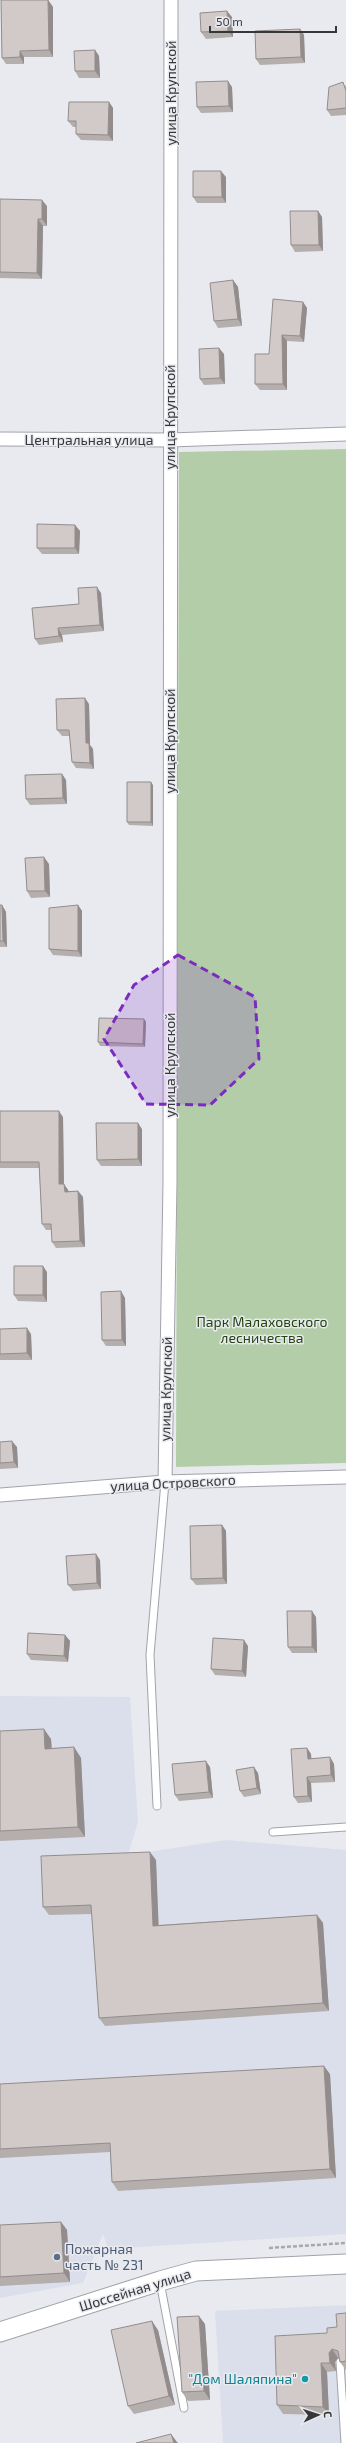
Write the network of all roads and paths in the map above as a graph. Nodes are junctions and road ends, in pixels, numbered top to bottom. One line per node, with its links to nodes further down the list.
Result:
1 (171, 0): 4 (street, улица Крупской)
2 (346, 434): 4 (street, Центральная улица)
3 (0, 439): 4 (street, Центральная улица)
4 (170, 440): 6 (street, улица Крупской)
5 (346, 1477): 6 (street, улица Островского)
6 (165, 1482): 7 (street, улица Островского); 8 (lane)
7 (0, 1495)
8 (157, 1806)
9 (346, 1827): 10 (lane)
10 (273, 1832)
11 (346, 2264): 12 (main road, Шоссейная улица)
12 (160, 2281): 13 (main road, Шоссейная улица); 15 (lane)
13 (0, 2332)
14 (340, 2362): 16 (lane)
15 (184, 2408)
16 (345, 2411): 17 (lane)
17 (345, 2443)

